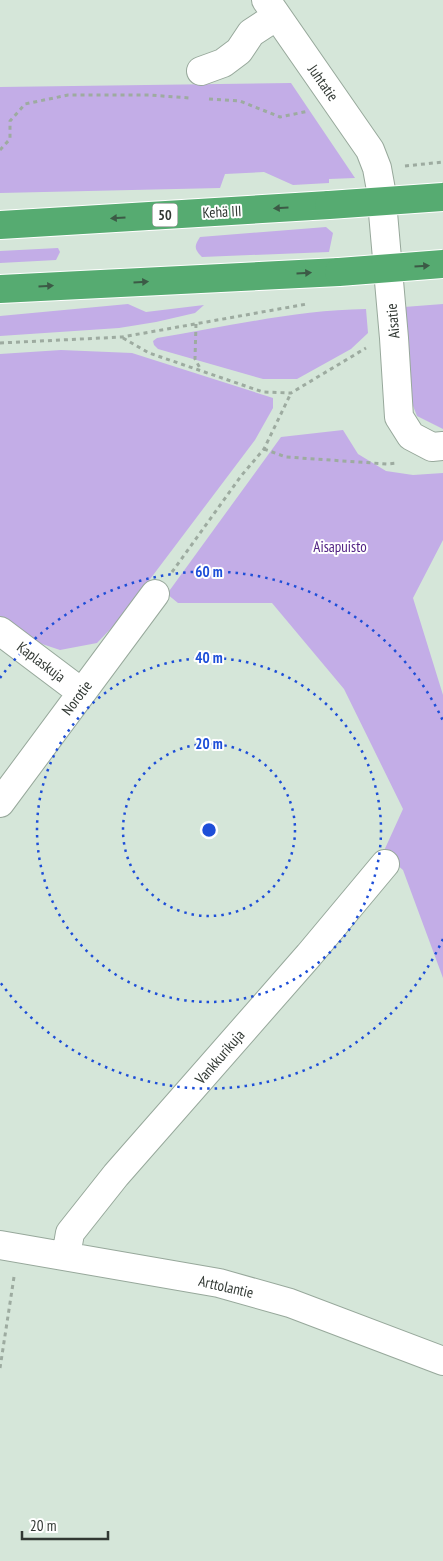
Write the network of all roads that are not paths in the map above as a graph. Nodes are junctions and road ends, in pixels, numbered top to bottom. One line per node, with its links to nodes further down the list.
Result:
1 (271, 8): 2 (street); 3 (street, Juhtatie)
2 (201, 71)
3 (377, 168): 8 (street, Aisatie)
4 (443, 197): 5 (highway, Kehä III / 50, one-way to 5, bridge)
5 (0, 225)
6 (443, 264): 7 (highway, one-way to 6, bridge)
7 (0, 289)
8 (437, 446)
9 (155, 594): 11 (street, Norotie)
10 (0, 631): 11 (street, Kaplaskuja)
11 (81, 692): 12 (street, Norotie)
12 (0, 802)
13 (385, 864): 15 (street, Vankkurikuja)
14 (9, 1246): 15 (street, Arttolantie)
15 (66, 1256): 16 (street, Arttolantie)
16 (443, 1361)

